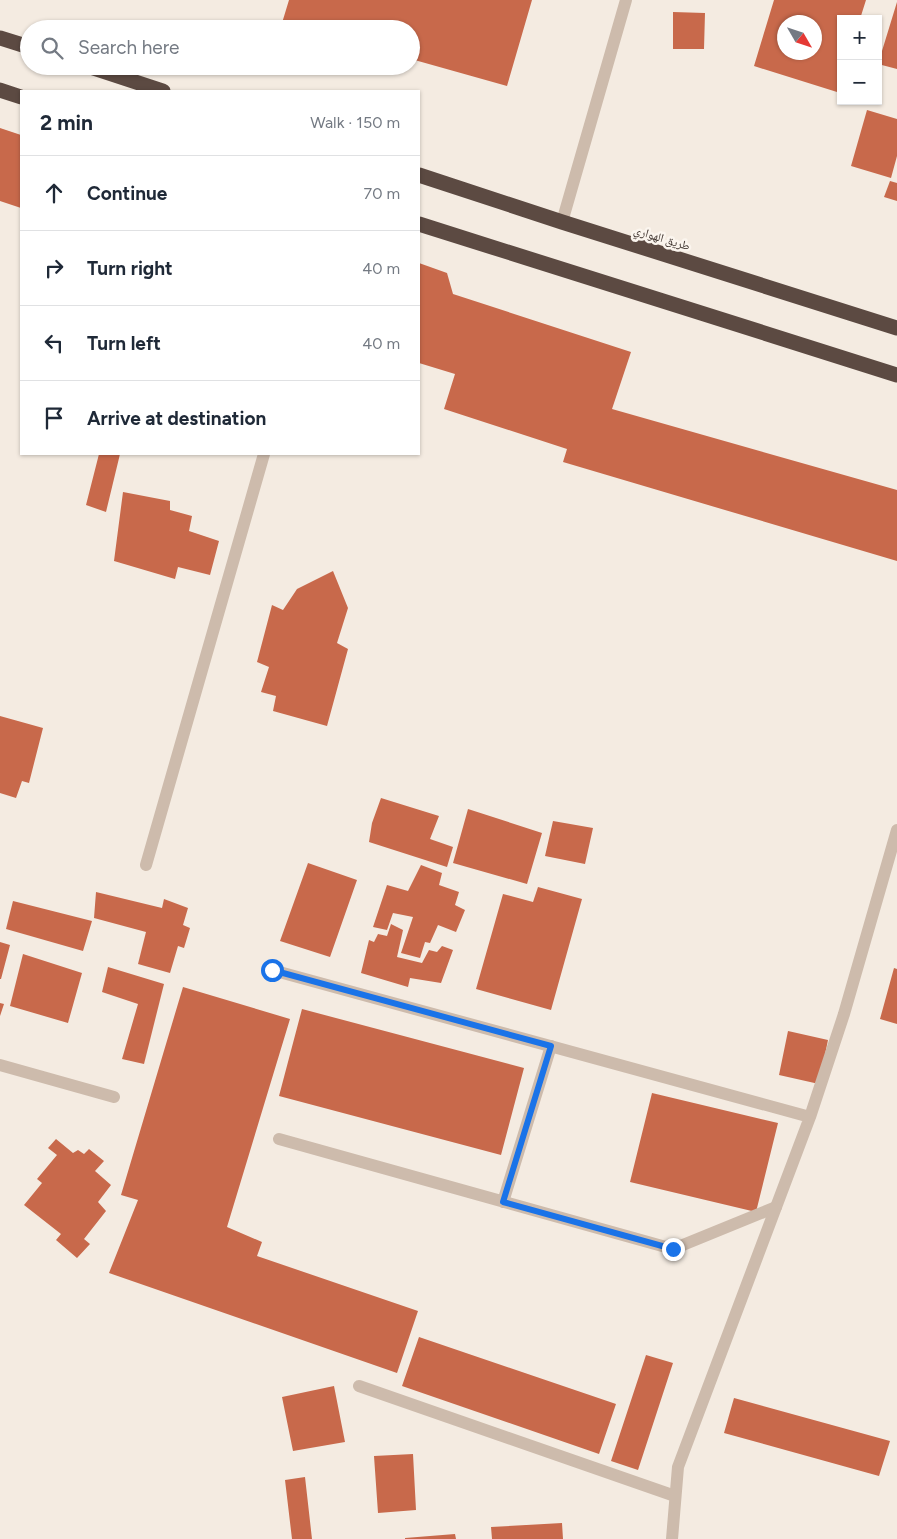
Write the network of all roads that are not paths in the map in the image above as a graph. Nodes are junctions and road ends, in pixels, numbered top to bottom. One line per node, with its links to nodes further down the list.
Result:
1 (626, 0): 9 (street)
2 (0, 38): 3 (highway)
3 (20, 44)
4 (113, 75): 6 (highway)
5 (0, 90): 7 (highway)
6 (159, 90)
7 (20, 97)
8 (420, 176): 9 (highway, طريق الهواري)
9 (562, 222): 11 (highway, طريق الهواري)
10 (420, 224): 12 (highway)
11 (897, 328)
12 (897, 376)
13 (264, 455): 15 (street)
14 (897, 830): 20 (street)
15 (146, 865)
16 (272, 970): 17 (street)
17 (551, 1046): 20 (street); 22 (street)
18 (0, 1065): 19 (street)
19 (114, 1097)
20 (810, 1117): 23 (street)
21 (279, 1139): 22 (street)
22 (503, 1202): 23 (street)
23 (776, 1207): 25 (street)
24 (359, 1386): 25 (street)
25 (675, 1496): 26 (street)
26 (672, 1539)

